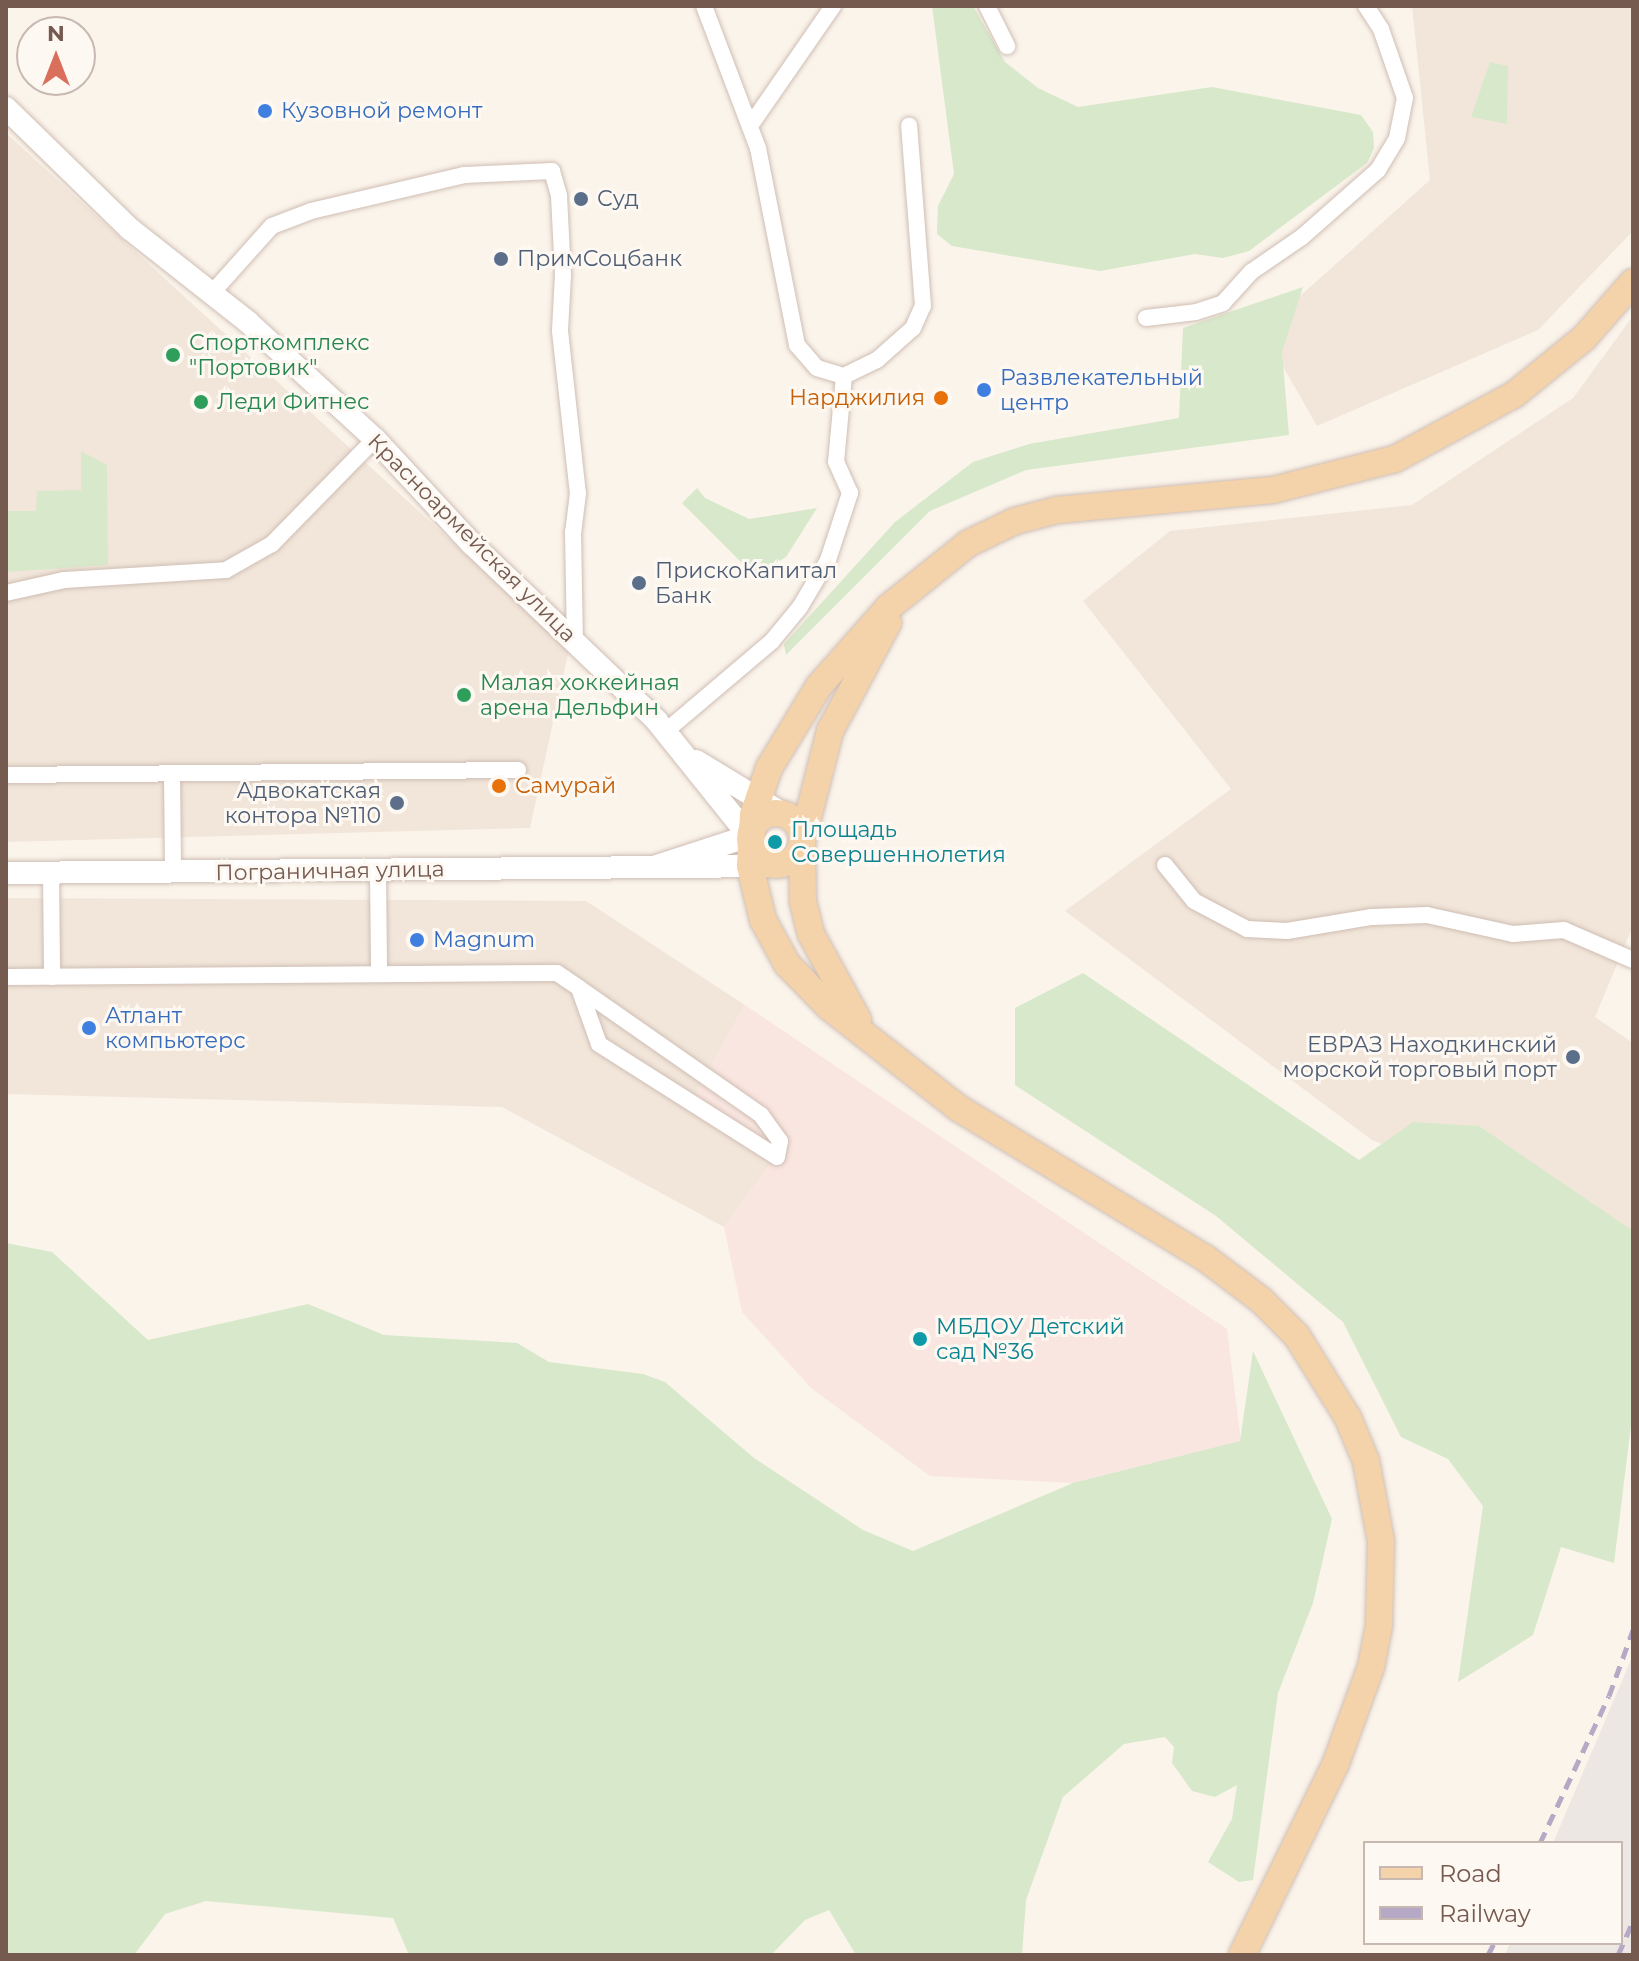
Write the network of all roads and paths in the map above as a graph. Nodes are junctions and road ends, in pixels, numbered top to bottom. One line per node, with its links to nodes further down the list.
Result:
1 (704, 6): 7 (street)
2 (833, 6): 7 (street)
3 (987, 6): 5 (street)
4 (1366, 6): 11 (street)
5 (1007, 46)
6 (6, 108): 10 (main road, Красноармейская улица)
7 (750, 126): 12 (street)
8 (909, 126): 12 (street)
9 (1633, 282): 14 (main road)
10 (212, 293): 13 (main road, Красноармейская улица); 16 (street)
11 (1146, 318)
12 (844, 376): 17 (street)
13 (375, 439): 15 (street); 16 (main road, Красноармейская улица)
14 (933, 567): 22 (main road); 25 (main road)
15 (6, 593)
16 (575, 643): 17 (main road, Красноармейская улица)
17 (666, 731): 18 (main road, Красноармейская улица)
18 (683, 750): 22 (main road, Красноармейская улица); 24 (main road, Красноармейская улица)
19 (518, 770): 20 (street)
20 (172, 773): 21 (street); 30 (street)
21 (6, 775)
22 (758, 797): 23 (main road, Красноармейская улица); 24 (main road)
23 (783, 814): 24 (main road); 25 (main road)
24 (749, 836): 27 (main road); 28 (main road, Пограничная улица)
25 (802, 841): 27 (main road); 38 (main road)
26 (1165, 865): 33 (street)
27 (761, 866): 28 (main road, Пограничная улица); 38 (main road)
28 (654, 867): 29 (main road, Пограничная улица)
29 (378, 871): 30 (main road, Пограничная улица); 34 (street)
30 (173, 872): 32 (main road, Пограничная улица)
31 (6, 873): 32 (main road, Пограничная улица)
32 (51, 873): 36 (street)
33 (1633, 960)
34 (379, 974): 36 (street); 37 (street)
35 (6, 977): 36 (street)
36 (52, 977)
37 (579, 988): 37 (street)
38 (906, 1072): 39 (main road)
39 (1242, 1955)

